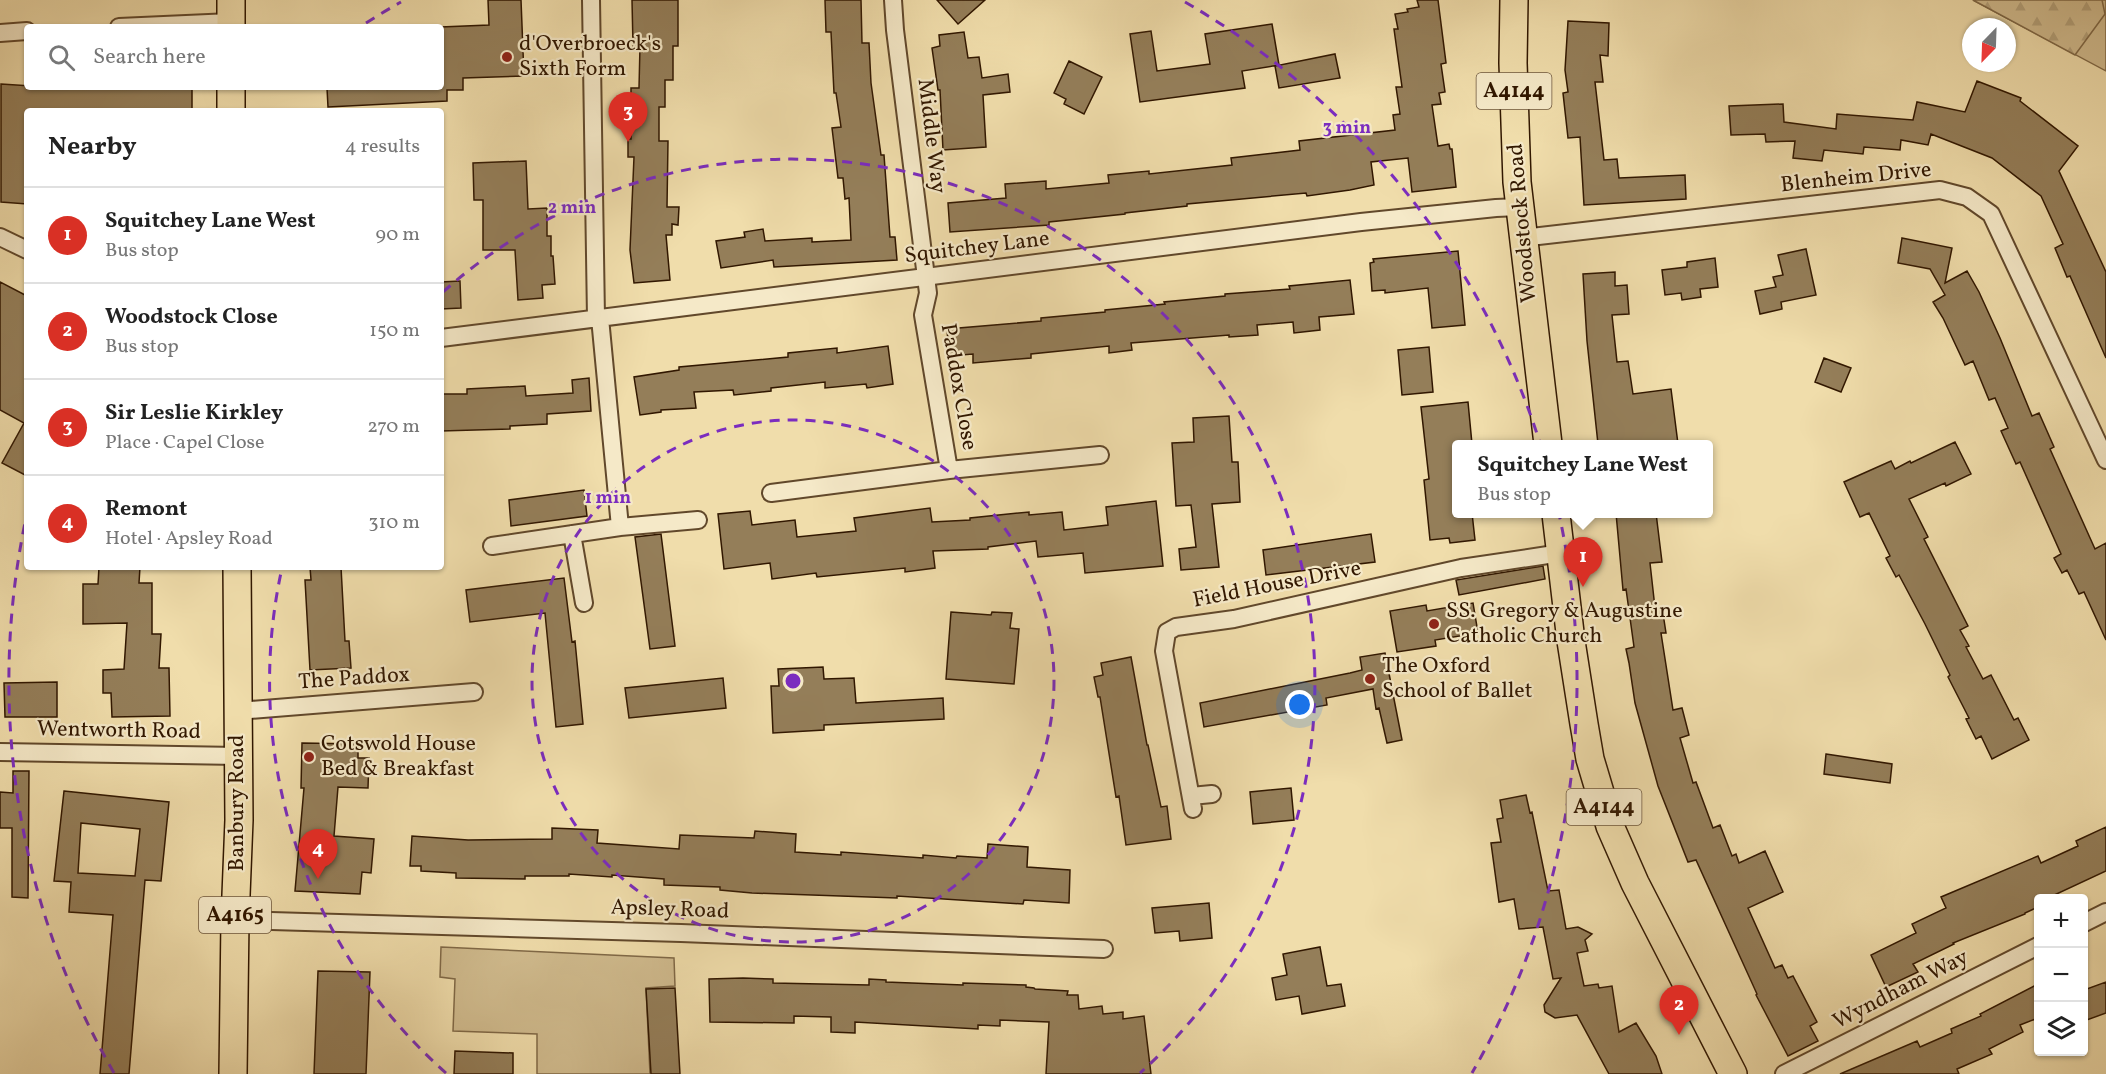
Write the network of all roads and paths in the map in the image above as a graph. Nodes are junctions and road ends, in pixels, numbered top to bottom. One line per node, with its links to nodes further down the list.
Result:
1 (591, 0): 15 (street)
2 (893, 0): 14 (street, Middle Way)
3 (1514, 0): 10 (main road, Woodstock Road / A4144)
4 (231, 16): 5 (street)
5 (150, 24)
6 (24, 32): 7 (street)
7 (0, 33)
8 (231, 90): 9 (main road)
9 (231, 108)
10 (1519, 207): 12 (main road, Woodstock Road / A4144); 14 (street, Squitchey Lane)
11 (0, 237): 13 (street)
12 (1522, 238): 17 (main road, Woodstock Road / A4144); 19 (street, Blenheim Drive)
13 (24, 249)
14 (926, 277): 15 (street, Squitchey Lane); 20 (street, Paddox Close)
15 (598, 318): 16 (street, Squitchey Lane); 24 (street)
16 (444, 338)
17 (1547, 440)
18 (1100, 455): 20 (street, Paddox Close)
19 (2106, 460)
20 (949, 470): 21 (street, Paddox Close)
21 (771, 493)
22 (1557, 518): 27 (main road, A4144)
23 (698, 520): 24 (street)
24 (620, 527): 25 (street)
25 (572, 534): 26 (street); 29 (street)
26 (492, 546)
27 (1561, 553): 34 (street, Field House Drive); 41 (main road, A4144)
28 (237, 570): 31 (main road, Banbury Road / A4165)
29 (584, 603)
30 (474, 692): 31 (street, The Paddox)
31 (238, 711): 33 (main road, Banbury Road / A4165)
32 (0, 752): 33 (street, Wentworth Road)
33 (238, 756): 36 (main road, Banbury Road / A4165)
34 (1212, 794)
35 (2106, 912): 37 (street)
36 (235, 920): 39 (street, Apsley Road); 40 (main road, Banbury Road / A4165)
37 (2088, 921)
38 (2034, 948): 42 (street, Wyndham Way)
39 (1104, 949)
40 (233, 1074)
41 (1733, 1074)
42 (1784, 1074)

